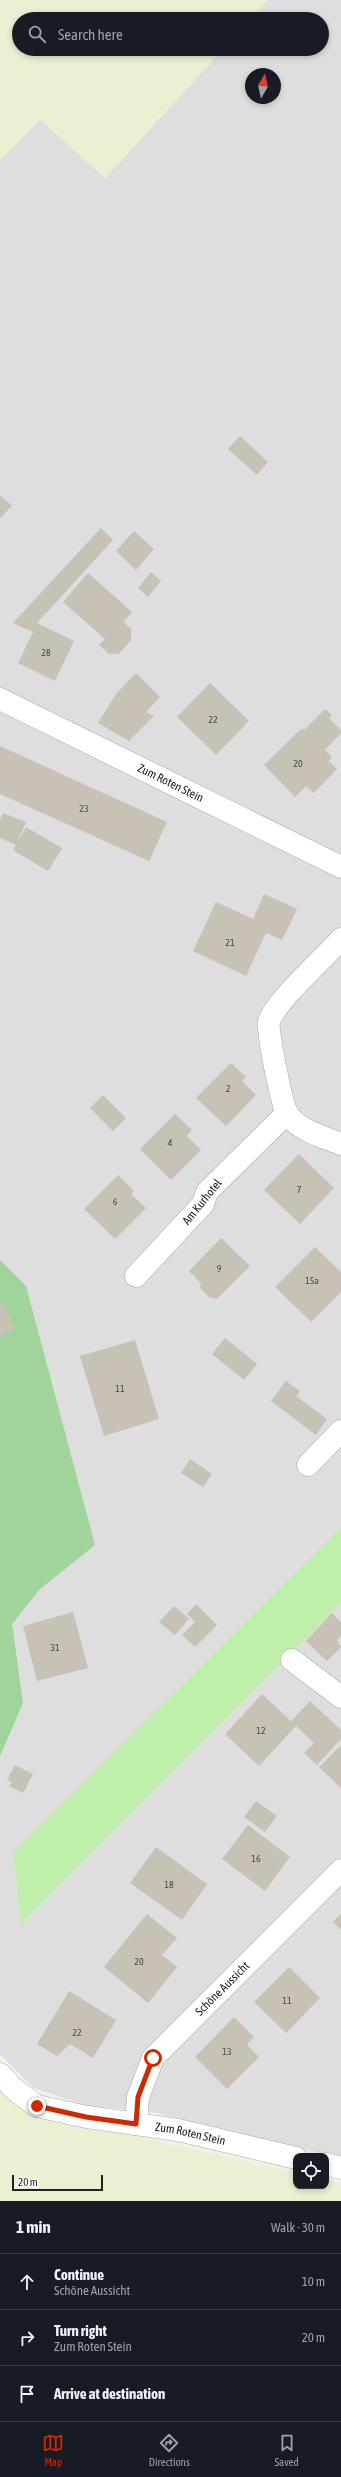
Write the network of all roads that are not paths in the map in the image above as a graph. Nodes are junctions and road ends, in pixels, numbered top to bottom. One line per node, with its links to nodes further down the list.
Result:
1 (0, 699): 2 (street, Zum Roten Stein)
2 (341, 867)
3 (341, 940): 4 (street)
4 (287, 1112): 5 (street); 6 (street, Am Kurhotel)
5 (341, 1144)
6 (136, 1276)
7 (341, 1431): 8 (street)
8 (308, 1465)
9 (292, 1660): 10 (street)
10 (341, 1697)
11 (341, 1870): 13 (street, Schöne Aussicht)
12 (0, 2074): 13 (street, Zum Roten Stein)
13 (136, 2124): 14 (street, Zum Roten Stein)
14 (293, 2157)
15 (329, 2165): 16 (street)
16 (341, 2168)

